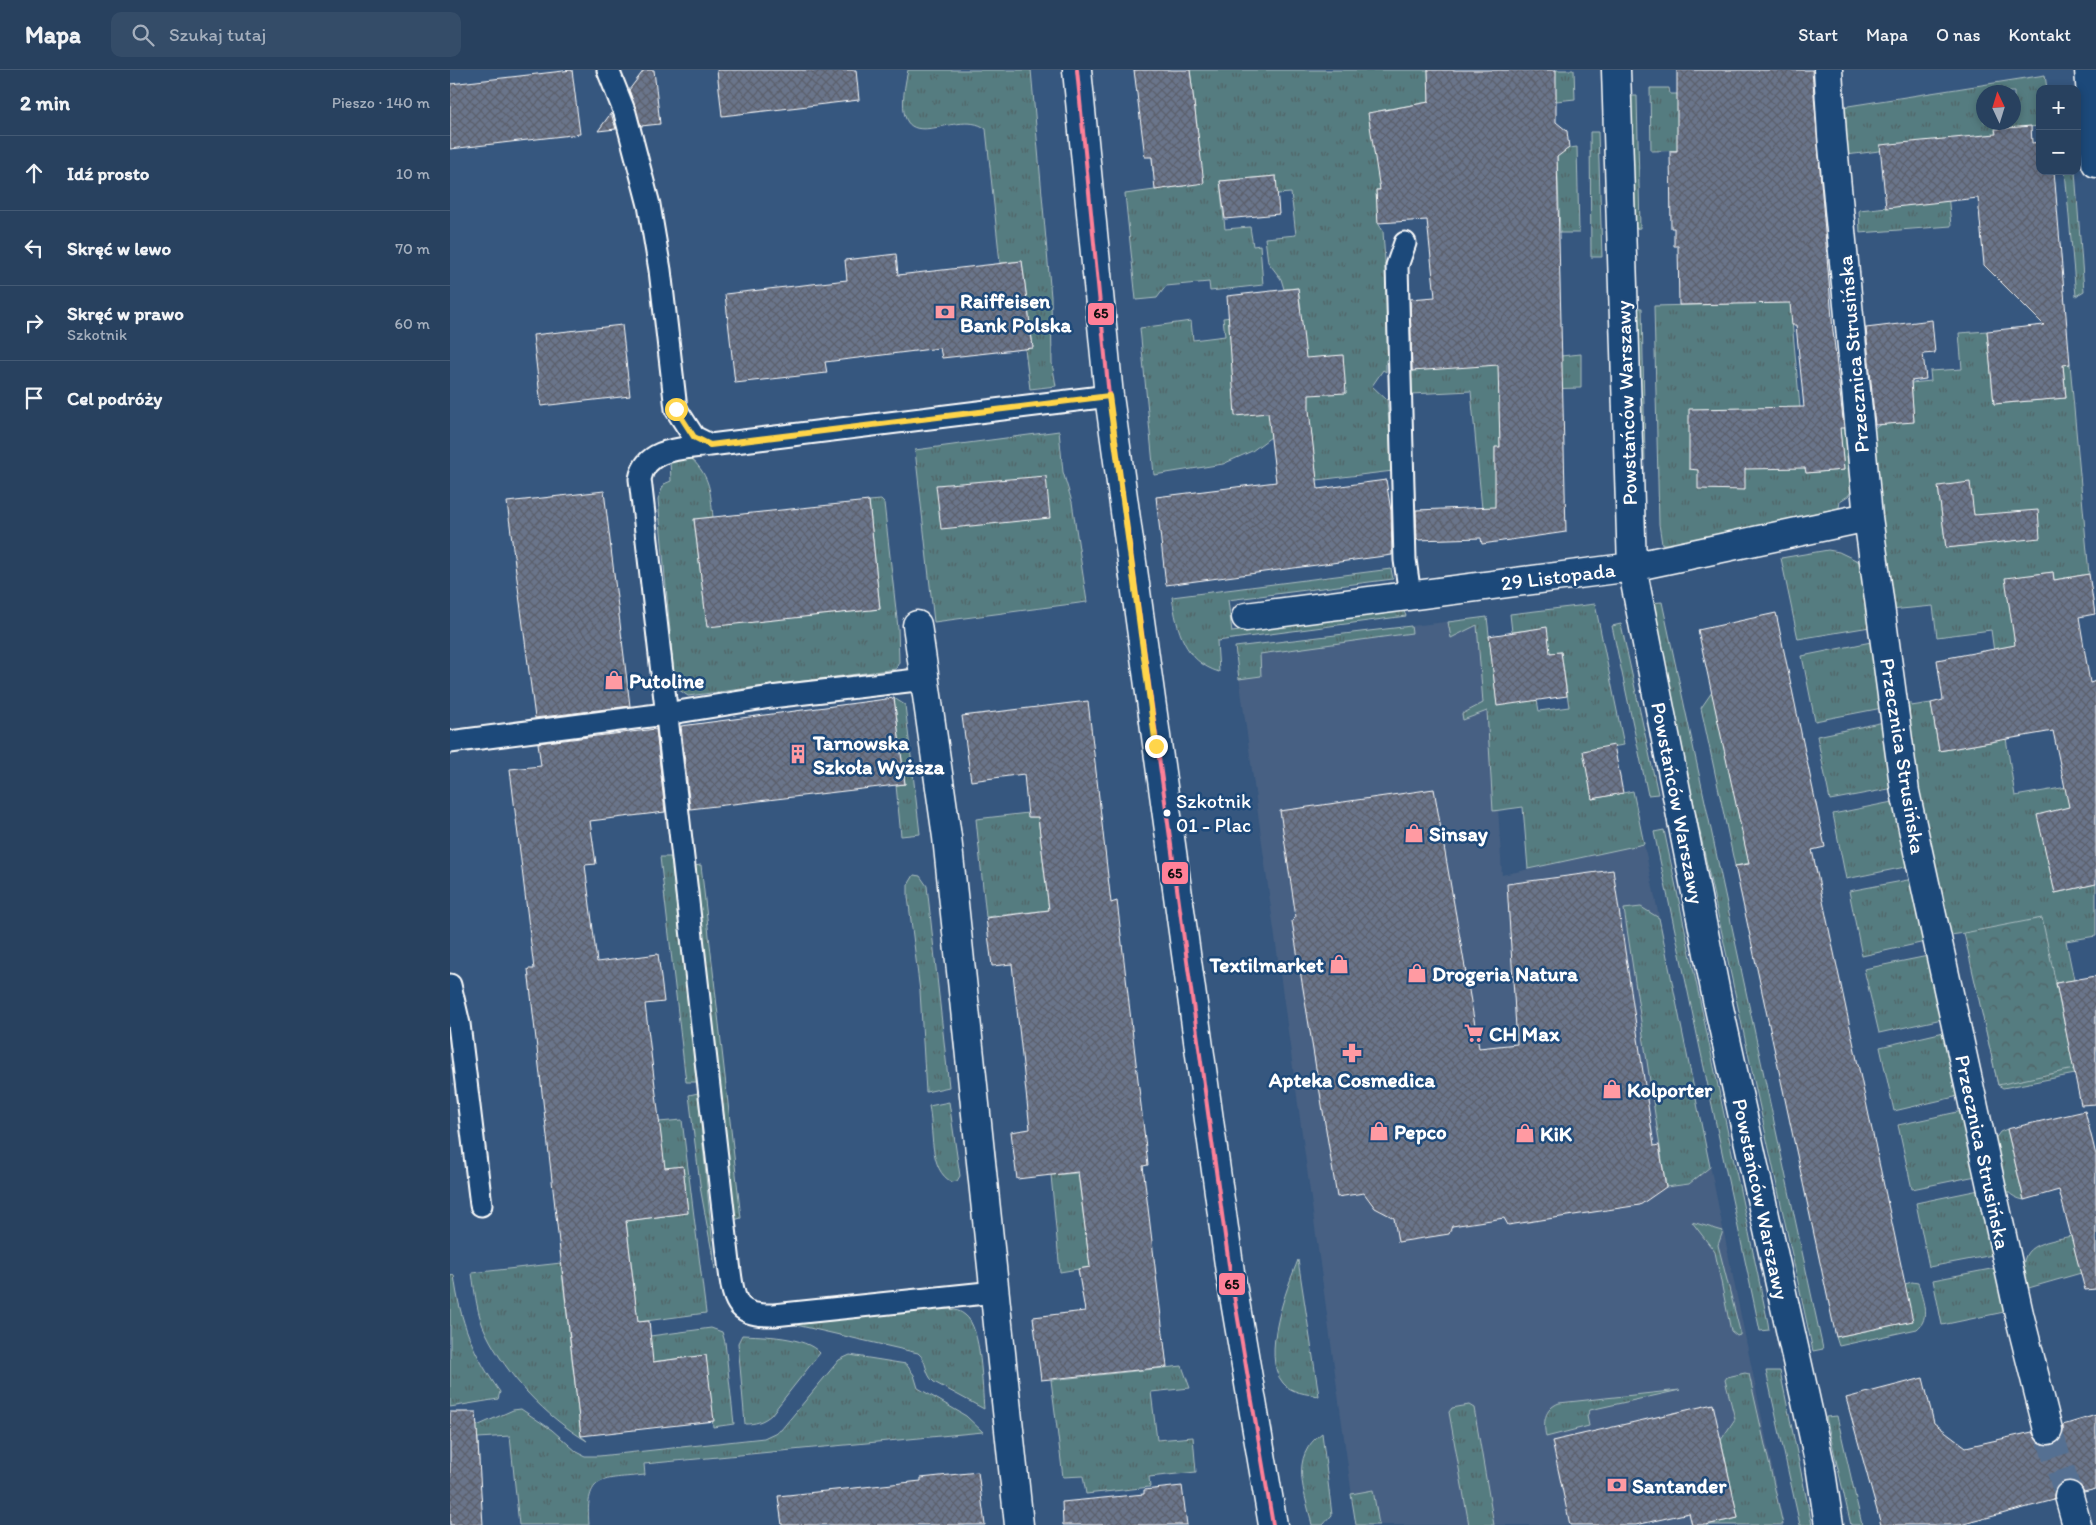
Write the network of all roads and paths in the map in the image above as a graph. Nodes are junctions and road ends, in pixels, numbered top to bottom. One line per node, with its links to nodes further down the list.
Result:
1 (608, 70): 9 (lane)
2 (1078, 70): 8 (street)
3 (1616, 70): 11 (street, Powstańców Warszawy)
4 (1828, 70): 10 (street, Przecznica Strusińska)
5 (2089, 70): 6 (street)
6 (2096, 163)
7 (1405, 243): 12 (lane)
8 (1109, 396): 9 (lane); 24 (street)
9 (710, 445): 16 (lane)
10 (1868, 517): 11 (street, 29 Listopada); 21 (street, Przecznica Strusińska)
11 (1632, 567): 12 (street, 29 Listopada); 25 (street, Powstańców Warszawy)
12 (1410, 595): 13 (street, 29 Listopada)
13 (1246, 617)
14 (917, 625): 15 (street)
15 (925, 679): 16 (lane); 20 (street)
16 (665, 714): 17 (lane); 20 (lane)
17 (450, 742)
18 (450, 985): 19 (lane)
19 (481, 1205)
20 (995, 1292): 23 (street)
21 (2048, 1430)
22 (2069, 1496): 26 (street)
23 (1019, 1525)
24 (1273, 1525)
25 (1829, 1525)
26 (2077, 1525)

